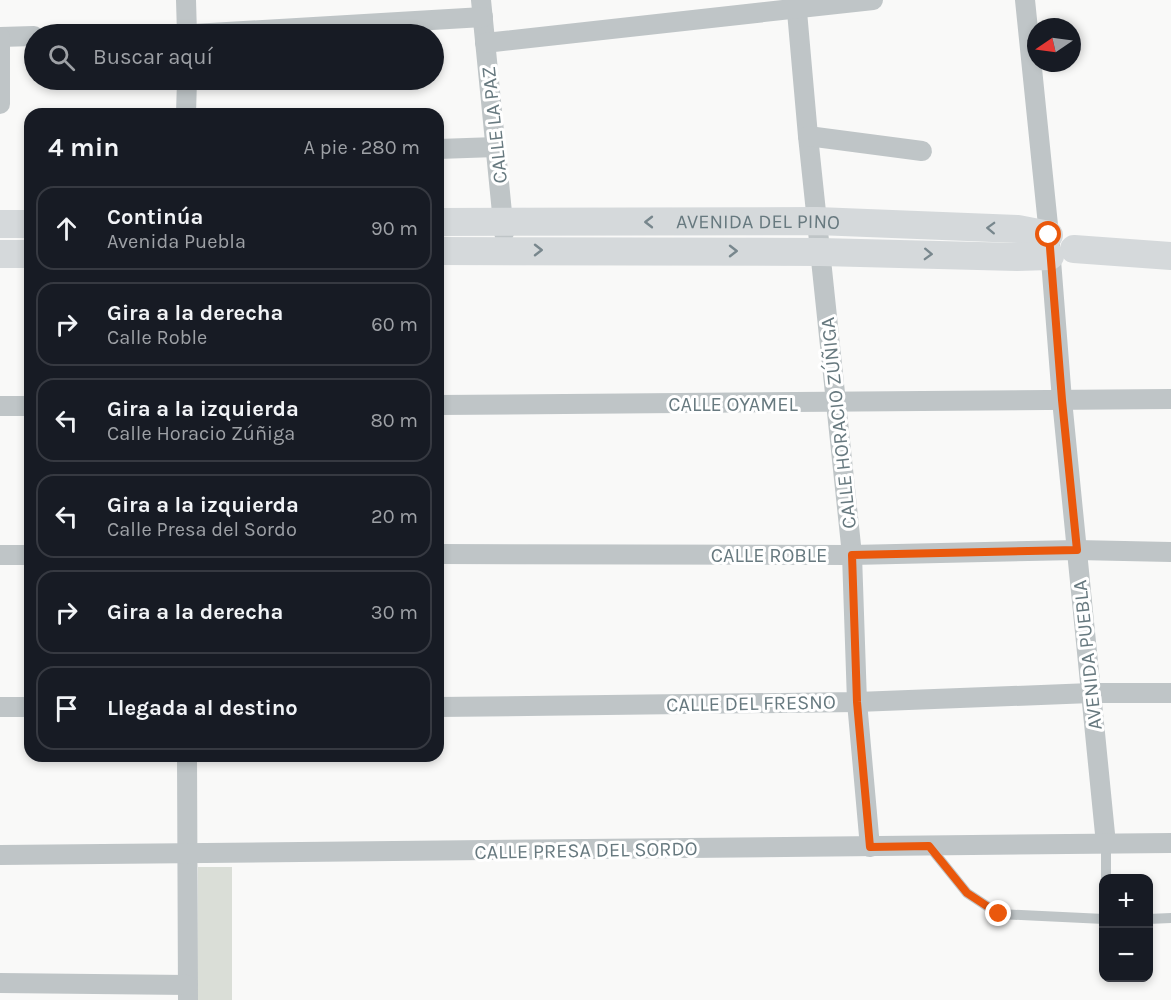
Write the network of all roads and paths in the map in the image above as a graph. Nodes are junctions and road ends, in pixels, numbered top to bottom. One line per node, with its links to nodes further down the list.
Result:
1 (186, 0): 6 (street)
2 (873, 0): 4 (street)
3 (1026, 0): 23 (street, AVENIDA PUEBLA)
4 (796, 4): 10 (street); 14 (street, CALLE HORACIO ZÚÑIGA)
5 (482, 8): 7 (street); 10 (street, CALLE LA PAZ)
6 (187, 24)
7 (304, 24)
8 (24, 36): 9 (street)
9 (0, 37): 12 (street)
10 (485, 43): 15 (street, CALLE LA PAZ)
11 (186, 90): 13 (street)
12 (0, 104)
13 (186, 108)
14 (808, 136): 17 (street); 18 (street, CALLE HORACIO ZÚÑIGA)
15 (496, 147): 16 (street); 20 (street, CALLE LA PAZ)
16 (444, 149)
17 (922, 151)
18 (817, 221): 20 (main road, AVENIDA DEL PINO, one-way to 20); 23 (main road, AVENIDA DEL PINO, one-way to 18); 26 (street, CALLE HORACIO ZÚÑIGA)
19 (444, 222): 20 (main road, AVENIDA DEL PINO)
20 (503, 222): 24 (street, CALLE LA PAZ)
21 (0, 224): 22 (main road)
22 (24, 224)
23 (1058, 246): 26 (main road, AVENIDA DEL PINO, one-way to 23); 29 (main road, AVENIDA DEL PINO); 31 (street, AVENIDA PUEBLA)
24 (505, 250): 25 (main road, AVENIDA DEL PINO); 26 (main road, AVENIDA DEL PINO, one-way to 26)
25 (444, 251)
26 (821, 252): 32 (street, CALLE HORACIO ZÚÑIGA)
27 (0, 254): 28 (main road)
28 (24, 254)
29 (1171, 256)
30 (1171, 399): 31 (street, CALLE OYAMEL)
31 (1062, 400): 32 (street, CALLE OYAMEL); 36 (street, AVENIDA PUEBLA)
32 (835, 403): 33 (street, CALLE OYAMEL); 41 (street, CALLE HORACIO ZÚÑIGA)
33 (444, 405)
34 (0, 406): 35 (street)
35 (24, 406)
36 (1077, 550): 37 (street, CALLE ROBLE); 41 (street, CALLE ROBLE); 42 (street, AVENIDA PUEBLA)
37 (1171, 552)
38 (444, 554): 41 (street, CALLE ROBLE)
39 (0, 555): 40 (street)
40 (24, 555)
41 (852, 555): 44 (street, CALLE HORACIO ZÚÑIGA)
42 (1091, 693): 43 (street, CALLE DEL FRESNO); 44 (street, CALLE DEL FRESNO); 50 (street, AVENIDA PUEBLA)
43 (1171, 693)
44 (857, 702): 45 (street, CALLE DEL FRESNO); 52 (street, CALLE HORACIO ZÚÑIGA)
45 (444, 706)
46 (0, 707): 47 (street)
47 (24, 707)
48 (187, 762): 53 (street)
49 (1171, 843): 50 (street, CALLE PRESA DEL SORDO)
50 (1106, 844): 51 (street, CALLE PRESA DEL SORDO); 55 (lane)
51 (929, 846): 52 (street, CALLE PRESA DEL SORDO); 57 (lane)
52 (870, 847): 53 (street, CALLE PRESA DEL SORDO)
53 (188, 854): 54 (street, CALLE PRESA DEL SORDO); 60 (street)
54 (0, 855)
55 (1106, 874)
56 (1171, 918): 58 (lane)
57 (1099, 919)
58 (1153, 919)
59 (0, 983): 60 (street)
60 (188, 993)

